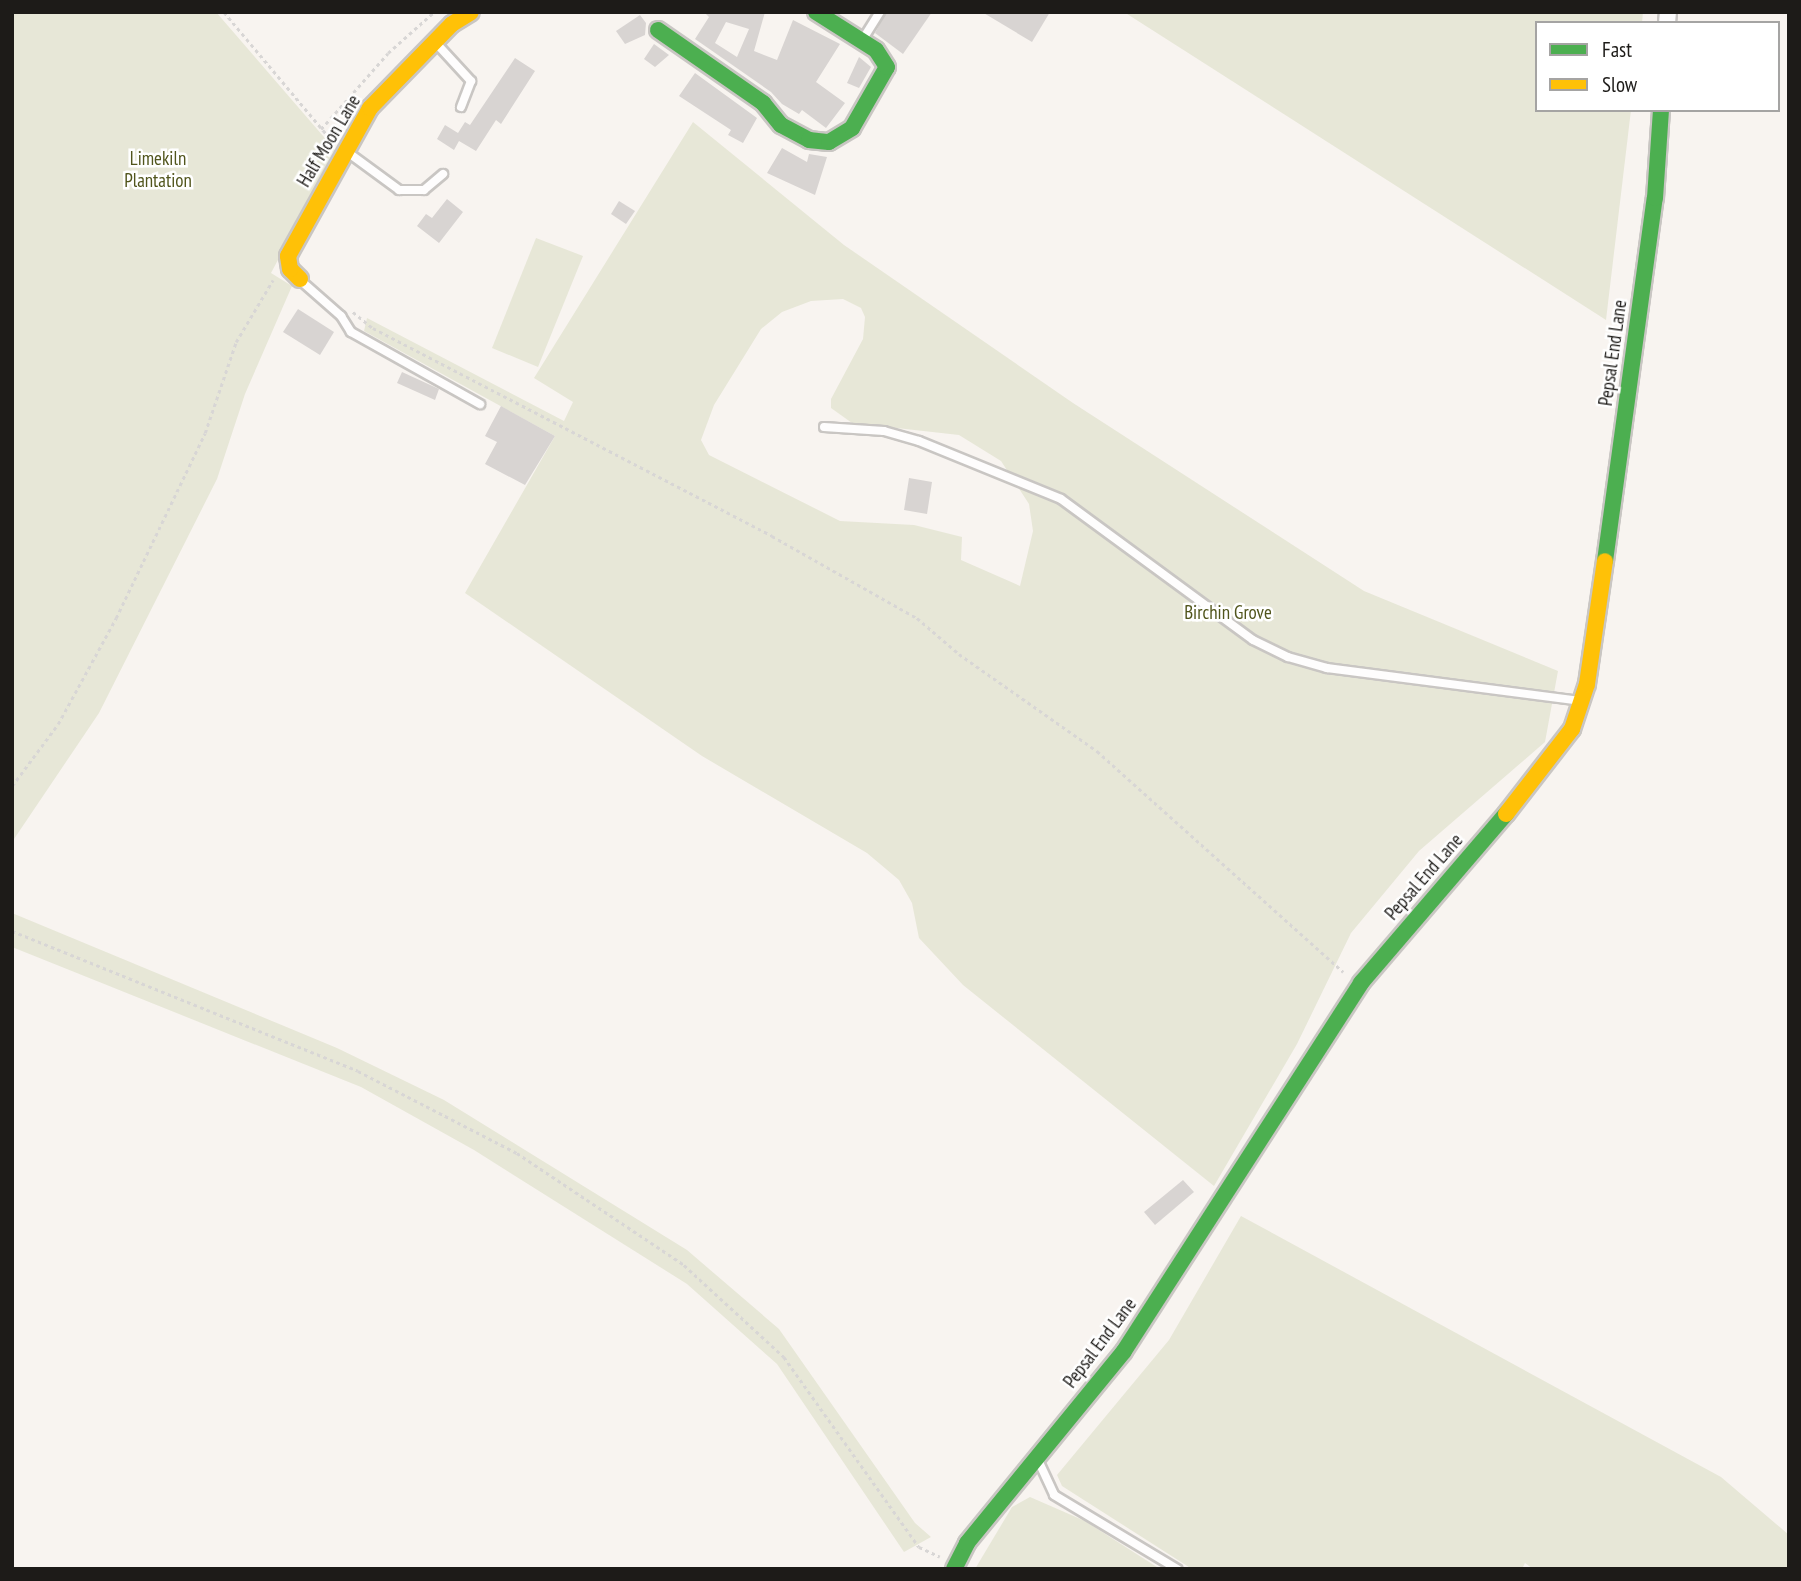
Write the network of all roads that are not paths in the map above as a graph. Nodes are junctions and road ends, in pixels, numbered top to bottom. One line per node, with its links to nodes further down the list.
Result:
1 (471, 12): 6 (street, Half Moon Lane)
2 (816, 12): 5 (street)
3 (880, 12): 5 (lane)
4 (658, 30): 5 (street)
5 (861, 40)
6 (434, 41): 7 (lane); 9 (street, Half Moon Lane)
7 (461, 107)
8 (1661, 112): 14 (street, Pepsal End Lane)
9 (344, 149): 10 (lane); 11 (street, Half Moon Lane)
10 (443, 174)
11 (300, 279): 12 (lane)
12 (480, 404)
13 (824, 427): 14 (lane)
14 (1583, 702): 15 (street, Pepsal End Lane)
15 (1036, 1457): 16 (street, Pepsal End Lane); 17 (lane)
16 (955, 1567)
17 (1177, 1569)

